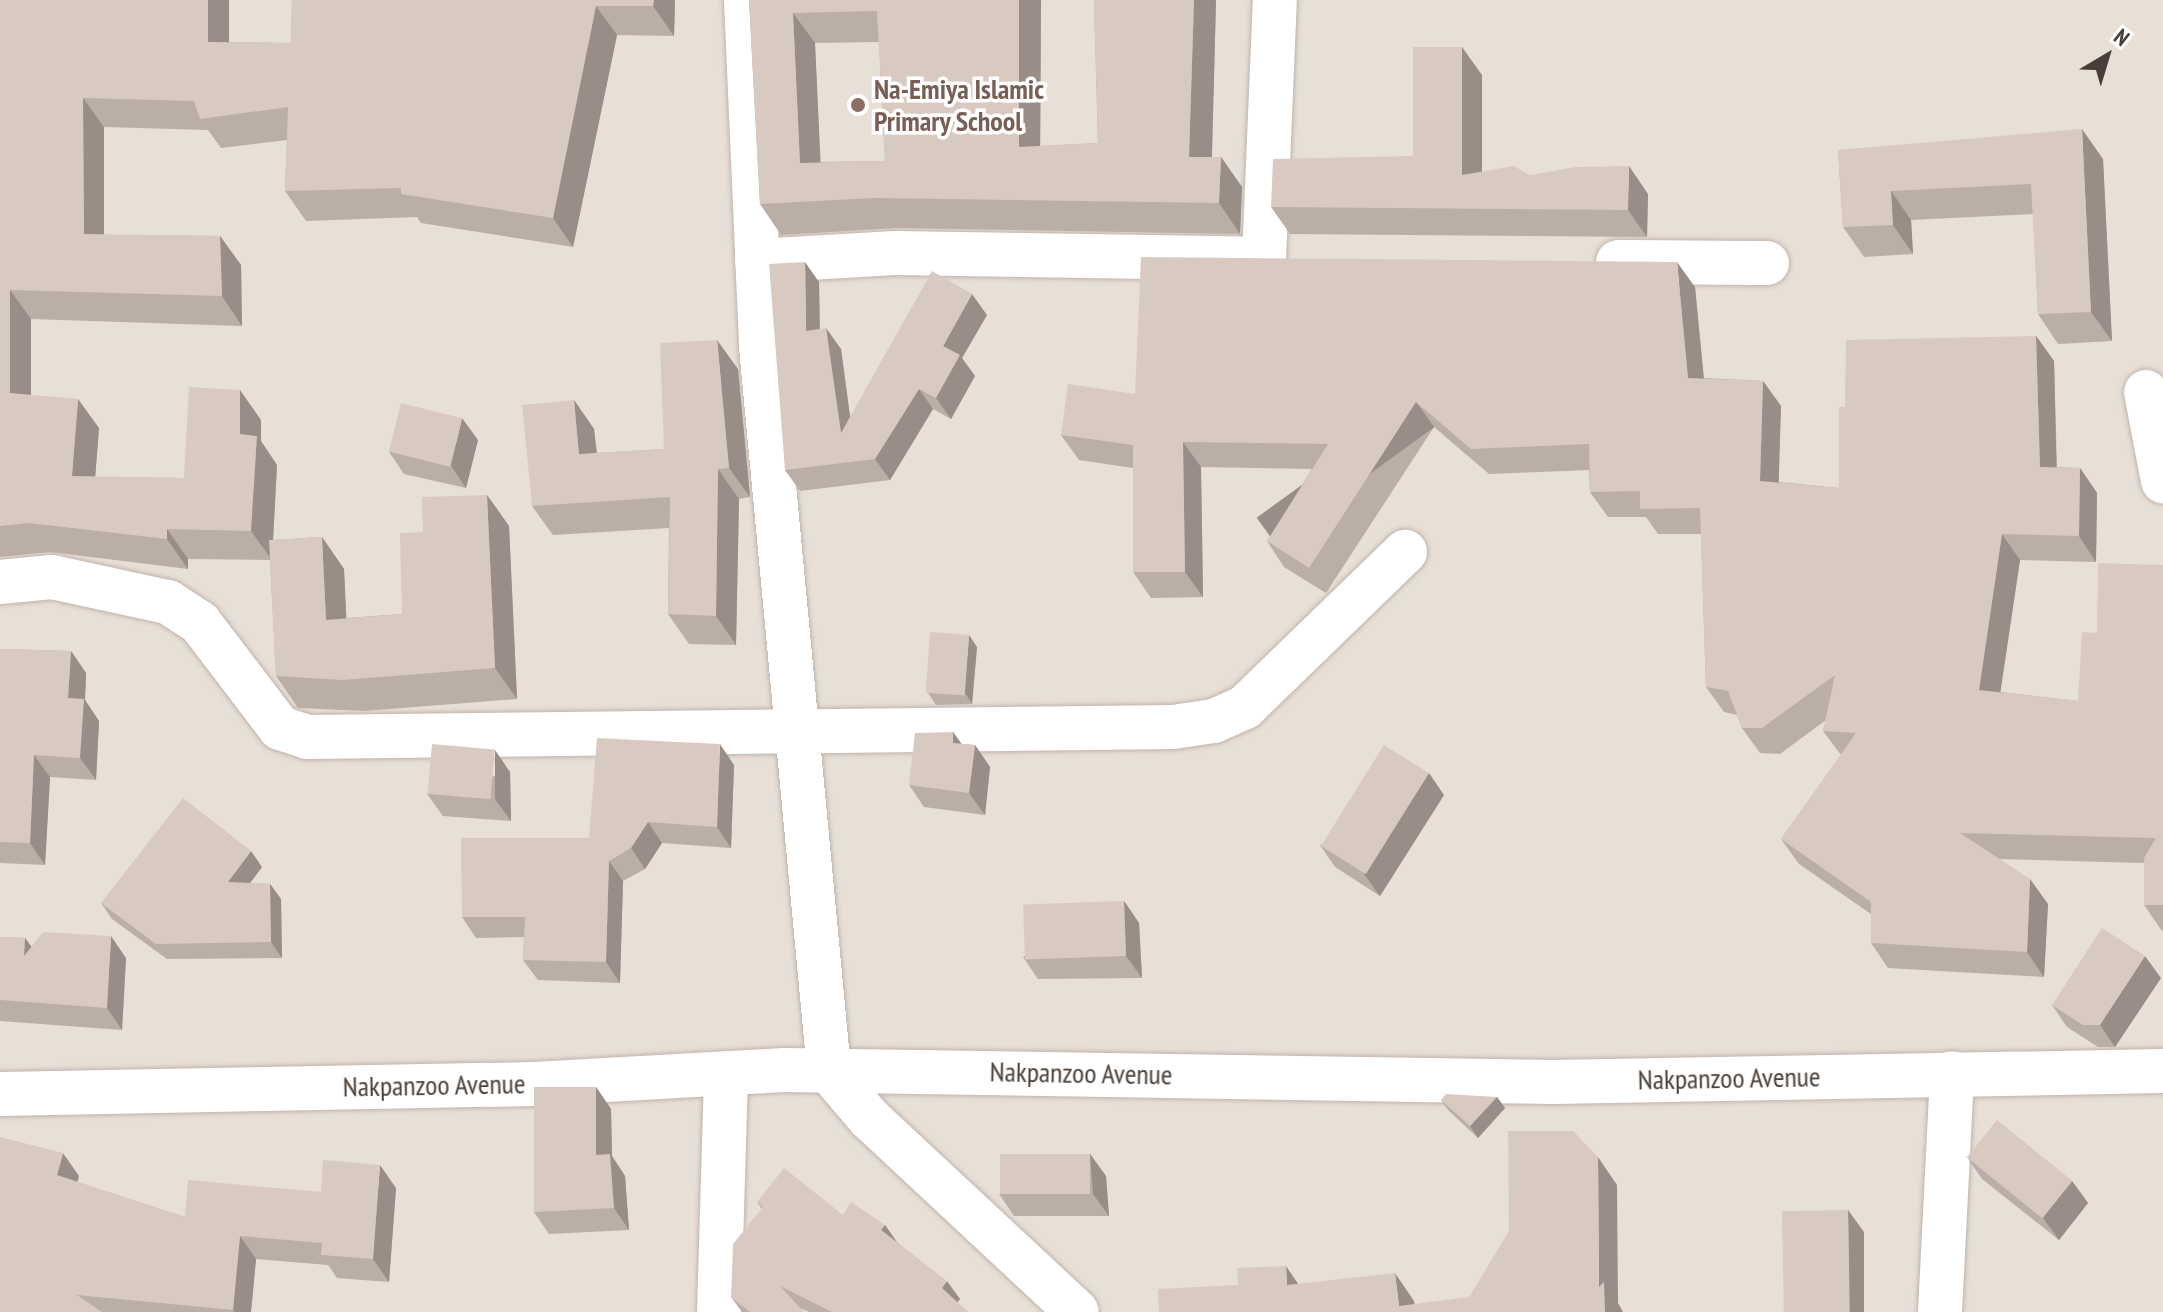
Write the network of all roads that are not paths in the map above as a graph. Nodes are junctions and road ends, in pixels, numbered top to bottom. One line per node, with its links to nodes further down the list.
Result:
1 (746, 0): 5 (street)
2 (1275, 0): 3 (street)
3 (1264, 259): 4 (street); 5 (street)
4 (1311, 259)
5 (757, 261): 12 (street)
6 (1578, 261): 7 (street)
7 (1767, 263)
8 (2146, 392): 9 (street)
9 (2163, 481)
10 (1405, 552): 12 (street)
11 (0, 582): 12 (street)
12 (796, 733): 13 (street)
13 (829, 1071): 15 (street, Nakpanzoo Avenue); 16 (street, Nakpanzoo Avenue); 19 (street)
14 (2163, 1071): 16 (street, Nakpanzoo Avenue)
15 (726, 1073): 17 (street, Nakpanzoo Avenue); 18 (street)
16 (1952, 1073): 20 (street)
17 (0, 1094)
18 (719, 1312)
19 (1077, 1312)
20 (1940, 1312)

